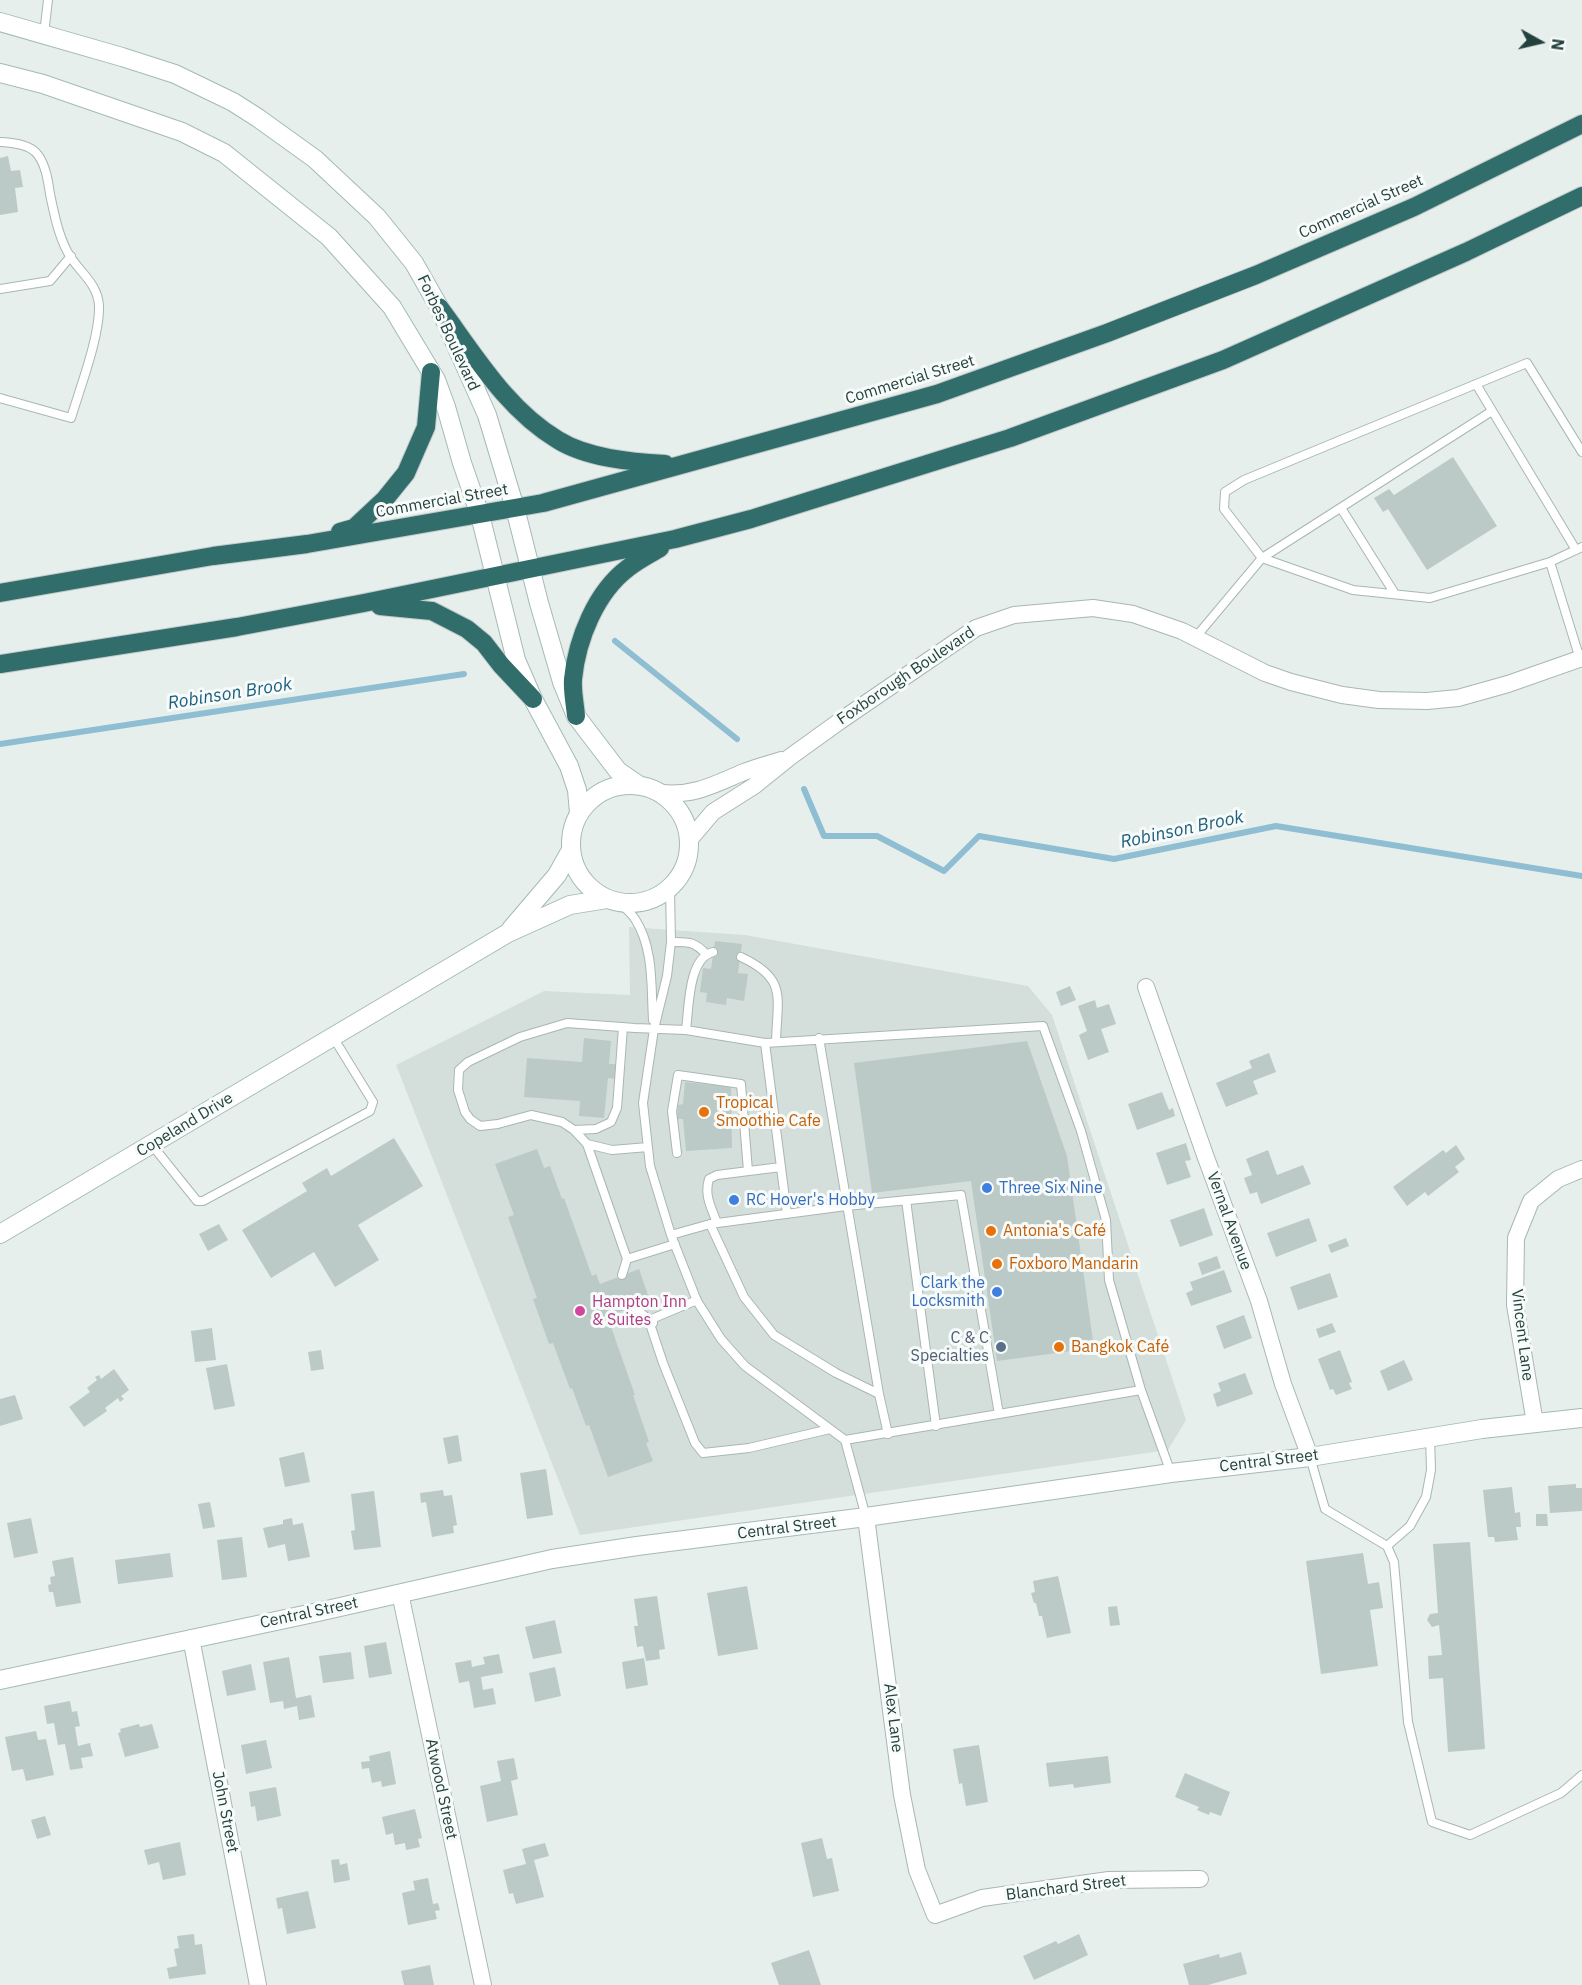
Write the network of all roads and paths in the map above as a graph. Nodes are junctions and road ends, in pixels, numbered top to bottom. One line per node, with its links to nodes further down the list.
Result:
1 (48, 0): 3 (lane)
2 (0, 22): 3 (street, Forbes Boulevard)
3 (44, 34): 10 (street, Forbes Boulevard)
4 (0, 73): 11 (street, Forbes Boulevard)
5 (1582, 124): 16 (highway, Commercial Street)
6 (0, 142): 8 (lane)
7 (1582, 196): 20 (highway)
8 (71, 256): 9 (lane); 13 (lane)
9 (0, 289)
10 (439, 307): 16 (highway); 17 (street, Forbes Boulevard)
11 (431, 372): 19 (street, Forbes Boulevard); 21 (highway)
12 (1476, 384): 14 (lane); 15 (lane); 23 (lane)
13 (0, 398)
14 (1492, 411): 18 (lane); 22 (lane)
15 (1582, 452)
16 (679, 466): 17 (highway, Commercial Street)
17 (515, 508): 19 (highway, Commercial Street); 25 (street, Forbes Boulevard)
18 (1341, 508): 23 (lane); 28 (lane)
19 (480, 515): 21 (highway, Commercial Street); 26 (street, Forbes Boulevard)
20 (675, 539): 25 (highway); 34 (highway)
21 (307, 544): 27 (highway, Commercial Street)
22 (1579, 548): 24 (lane)
23 (1262, 558): 28 (lane); 30 (lane)
24 (1550, 562): 28 (lane); 31 (lane)
25 (531, 570): 26 (highway); 34 (street, Forbes Boulevard)
26 (496, 577): 29 (highway); 33 (street, Forbes Boulevard)
27 (0, 593)
28 (1395, 594)
29 (364, 603): 32 (highway); 33 (highway)
30 (1196, 638): 31 (street, Foxborough Boulevard); 35 (street, Foxborough Boulevard)
31 (1581, 658)
32 (0, 664)
33 (533, 699): 38 (street, Forbes Boulevard)
34 (576, 716): 36 (street, Forbes Boulevard)
35 (790, 756): 37 (street, Foxborough Boulevard); 39 (street, Foxborough Boulevard)
36 (637, 784): 37 (street, Foxborough Boulevard); 38 (street)
37 (662, 793): 39 (street, Foxborough Boulevard)
38 (579, 813): 40 (street)
39 (690, 839): 41 (street)
40 (571, 850): 42 (street); 43 (street)
41 (670, 888): 42 (street); 44 (lane)
42 (613, 901): 43 (street); 48 (lane)
43 (508, 933): 50 (street, Copeland Drive)
44 (671, 942): 48 (lane); 49 (lane)
45 (741, 957): 52 (lane)
46 (1146, 987): 84 (street, Vernal Avenue)
47 (623, 1027): 48 (lane); 54 (lane); 54 (lane)
48 (654, 1029): 49 (lane); 57 (lane)
49 (686, 1030): 53 (lane)
50 (333, 1037): 56 (street, Copeland Drive); 56 (lane)
51 (819, 1038): 52 (lane); 63 (lane); 74 (lane)
52 (777, 1042): 53 (lane)
53 (765, 1043): 59 (lane)
54 (574, 1130): 55 (lane)
55 (587, 1144): 57 (lane); 69 (lane)
56 (152, 1145): 66 (street, Copeland Drive)
57 (648, 1147): 67 (lane)
58 (677, 1153): 61 (lane)
59 (781, 1167): 61 (lane); 64 (lane)
60 (1582, 1169): 78 (street, Vincent Lane)
61 (748, 1171): 65 (lane)
62 (906, 1200): 63 (lane); 76 (lane); 79 (lane)
63 (846, 1206): 64 (lane); 75 (lane)
64 (788, 1214): 65 (lane)
65 (713, 1223): 67 (lane); 75 (lane)
66 (0, 1234)
67 (671, 1235): 68 (lane)
68 (675, 1244): 69 (lane); 71 (lane)
69 (627, 1259): 70 (lane)
70 (622, 1275)
71 (697, 1300): 73 (lane); 80 (lane)
72 (634, 1307): 73 (lane)
73 (653, 1323): 80 (lane)
74 (1141, 1390): 76 (lane); 85 (lane)
75 (879, 1394): 81 (lane)
76 (999, 1414): 79 (lane)
77 (1582, 1418): 78 (street, Central Street)
78 (1535, 1423): 82 (street, Central Street)
79 (936, 1426): 81 (lane)
80 (830, 1429): 83 (lane)
81 (888, 1434): 83 (lane)
82 (1430, 1437): 84 (street, Central Street); 87 (lane)
83 (845, 1440): 86 (lane)
84 (1310, 1457): 85 (street, Central Street); 87 (lane)
85 (1171, 1473): 86 (street, Central Street)
86 (866, 1517): 88 (street, Central Street); 93 (street, Alex Lane)
87 (1387, 1546): 91 (lane)
88 (400, 1593): 89 (street, Central Street); 95 (street, Atwood Street)
89 (191, 1638): 90 (street, Central Street); 94 (street, John Street)
90 (0, 1680)
91 (1582, 1774)
92 (1200, 1879): 93 (street, Blanchard Street)
93 (935, 1915)
94 (258, 1985)
95 (483, 1985)

